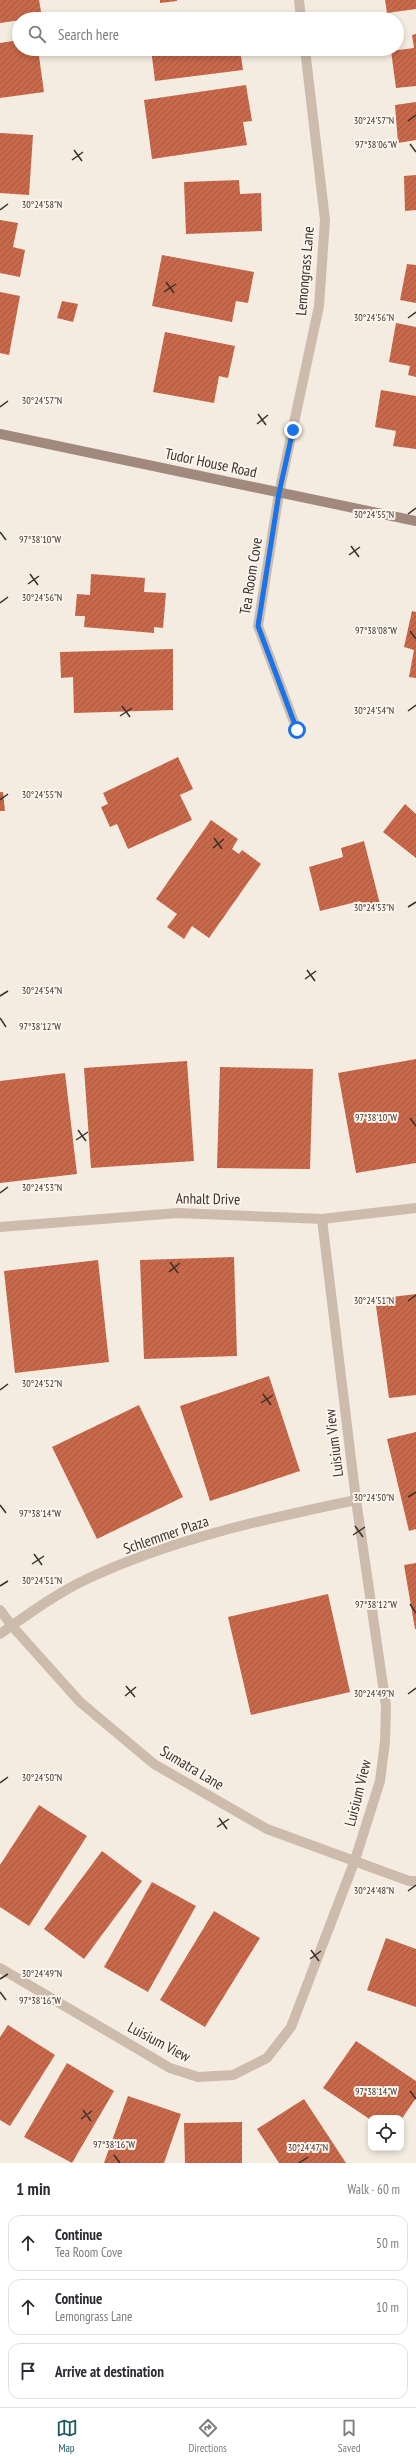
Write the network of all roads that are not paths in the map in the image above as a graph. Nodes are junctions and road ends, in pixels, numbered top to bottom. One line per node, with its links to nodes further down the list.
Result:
1 (299, 0): 2 (street)
2 (300, 12)
3 (306, 56): 5 (street, Lemongrass Lane)
4 (0, 434): 5 (street, Tudor House Road)
5 (279, 493): 6 (street, Tudor House Road); 7 (street, Tea Room Cove)
6 (416, 521)
7 (297, 730)
8 (416, 1208): 9 (street, Anhalt Drive)
9 (322, 1219): 10 (street, Anhalt Drive); 11 (street, Luisium View)
10 (0, 1227)
11 (356, 1500): 13 (street, Schlemmer Plaza); 15 (street, Luisium View)
12 (0, 1610): 13 (street, Sumatra Lane)
13 (12, 1626): 14 (street, Schlemmer Plaza); 15 (street, Sumatra Lane)
14 (0, 1634)
15 (356, 1860): 16 (street, Sumatra Lane); 17 (street, Luisium View)
16 (416, 1881)
17 (0, 1968)

